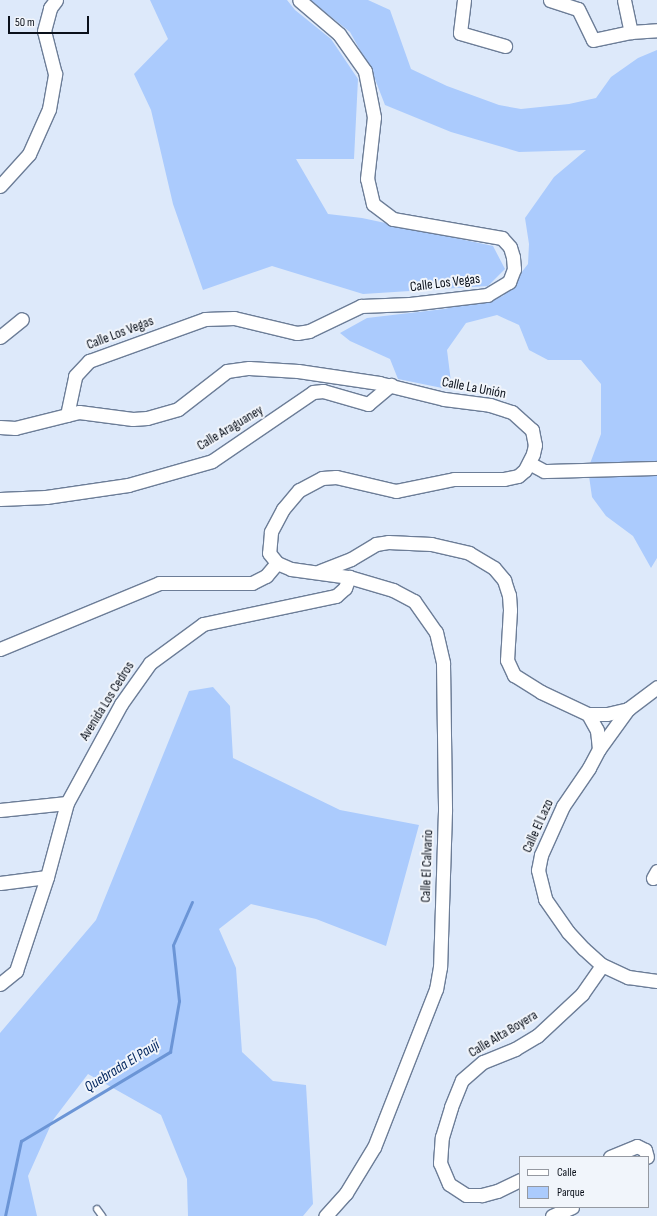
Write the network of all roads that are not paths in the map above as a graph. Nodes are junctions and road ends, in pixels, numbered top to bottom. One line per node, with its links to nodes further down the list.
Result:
1 (56, 0): 9 (street)
2 (299, 0): 13 (street, Calle Los Vegas)
3 (464, 0): 8 (street)
4 (550, 0): 7 (street)
5 (624, 0): 7 (street)
6 (657, 30): 7 (street)
7 (631, 32)
8 (505, 46)
9 (0, 186)
10 (22, 319): 11 (street)
11 (0, 337)
12 (391, 385): 13 (street, Calle La Unión); 15 (street, Calle La Unión); 17 (street, Calle Araguaney)
13 (67, 415): 14 (street, Calle La Unión)
14 (0, 427)
15 (529, 463): 16 (street); 19 (street, Calle La Unión)
16 (657, 468)
17 (0, 499)
18 (351, 559): 20 (street); 21 (street); 25 (street)
19 (277, 564): 20 (street); 22 (street)
20 (315, 572): 21 (street, Calle El Calvario)
21 (349, 577): 27 (street, Avenida Los Cedros); 40 (street, Calle El Calvario)
22 (0, 649)
23 (657, 687): 24 (street)
24 (628, 709): 25 (street); 26 (street, Calle El Lazo)
25 (588, 714): 26 (street)
26 (598, 749): 31 (street, Calle El Lazo)
27 (67, 803): 28 (street); 29 (street, Avenida Los Cedros)
28 (0, 810)
29 (47, 878): 30 (street); 33 (street, Avenida Los Cedros)
30 (0, 883)
31 (602, 965): 32 (street, Calle El Lazo); 36 (street, Calle Alta Boyera)
32 (657, 981)
33 (0, 984)
34 (612, 1156): 35 (street)
35 (647, 1156)
36 (519, 1180)
37 (570, 1208): 41 (street)
38 (97, 1209): 39 (lane)
39 (102, 1216)
40 (325, 1216)
41 (552, 1216)

